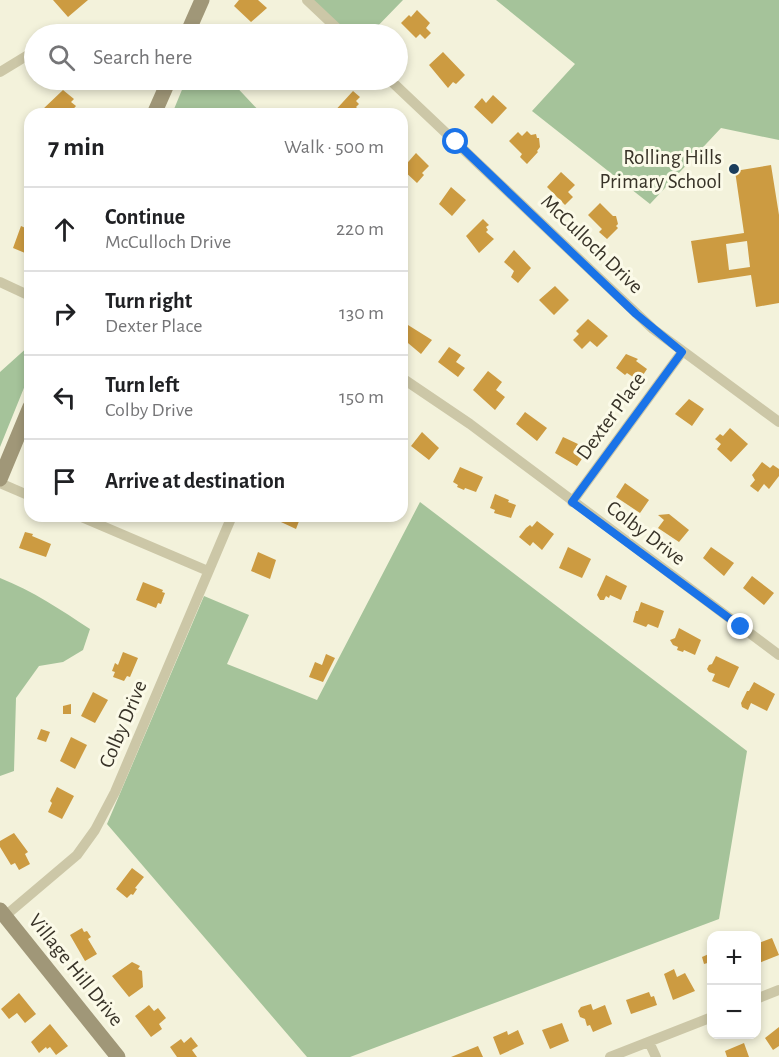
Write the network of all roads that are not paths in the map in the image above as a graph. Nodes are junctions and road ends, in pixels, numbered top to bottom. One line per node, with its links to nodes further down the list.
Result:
1 (202, 0): 3 (street)
2 (307, 0): 4 (street)
3 (192, 24)
4 (332, 24)
5 (24, 57): 6 (street)
6 (0, 72)
7 (165, 90): 9 (street)
8 (401, 90): 12 (street, McCulloch Drive)
9 (157, 108)
10 (0, 282): 11 (street)
11 (24, 293)
12 (682, 352): 15 (street, McCulloch Drive); 19 (street, Dexter Place)
13 (408, 382): 19 (street, Colby Drive)
14 (24, 421): 16 (street)
15 (779, 422)
16 (0, 478)
17 (0, 483): 18 (street)
18 (24, 493)
19 (572, 502): 23 (street, Colby Drive)
20 (93, 522): 22 (street)
21 (229, 522): 22 (street, Colby Drive)
22 (208, 571): 24 (street, Colby Drive)
23 (779, 655)
24 (2, 913): 29 (street, Village Hill Drive)
25 (779, 990): 26 (street)
26 (761, 997)
27 (707, 1019): 28 (street)
28 (650, 1042): 30 (street); 31 (street)
29 (118, 1057)
30 (610, 1057)
31 (656, 1057)

